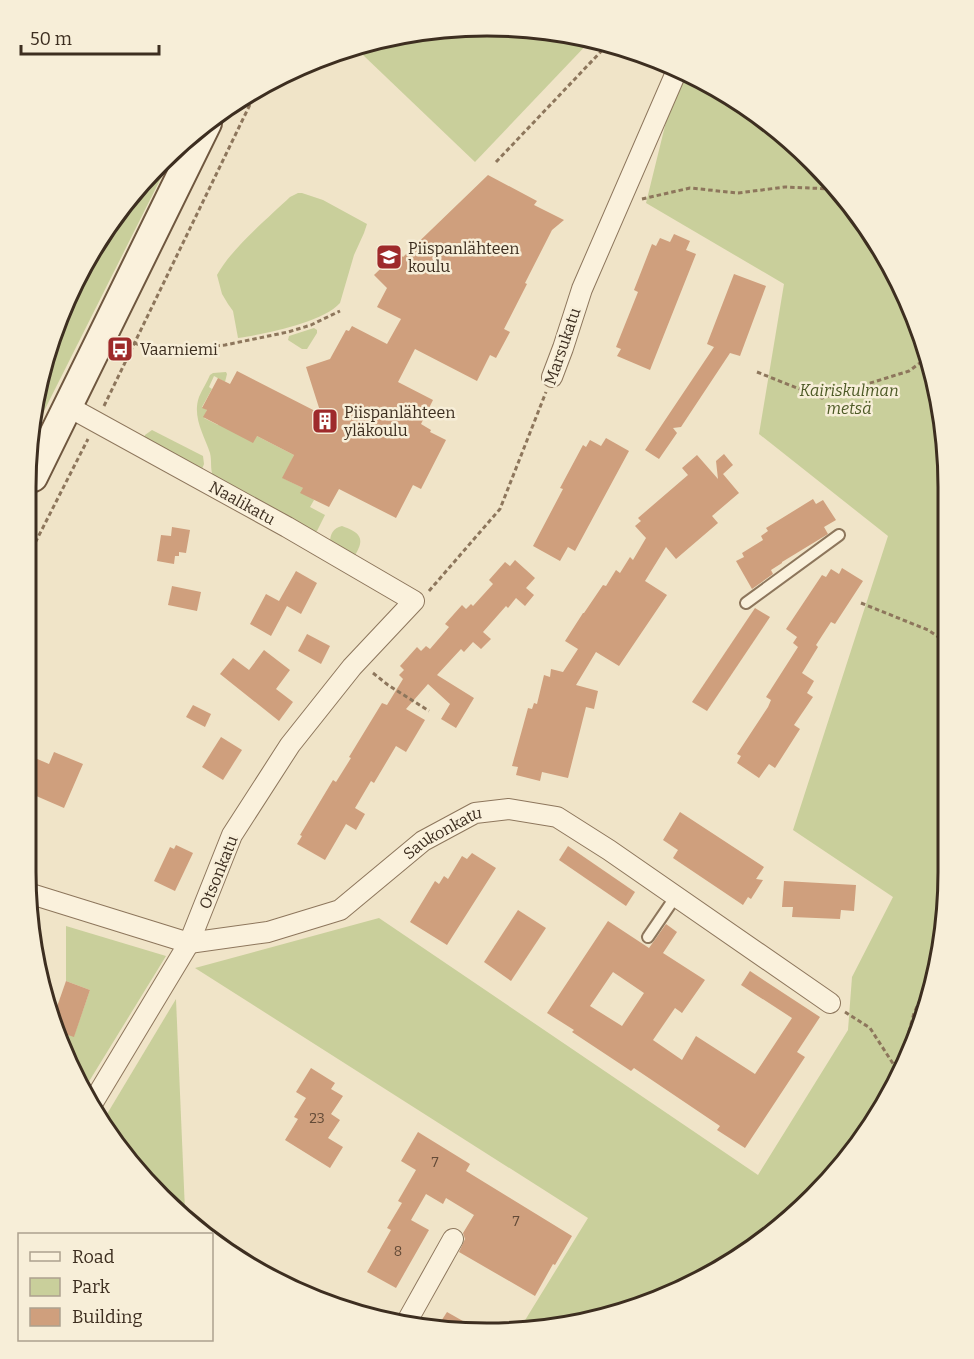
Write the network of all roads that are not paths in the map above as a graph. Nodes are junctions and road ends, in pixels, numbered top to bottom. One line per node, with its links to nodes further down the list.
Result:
1 (674, 77): 3 (street, Marsukatu)
2 (198, 141): 4 (street)
3 (552, 377)
4 (69, 407): 5 (street); 7 (street, Naalikatu)
5 (37, 470)
6 (839, 535): 8 (lane)
7 (414, 601): 12 (street, Otsonkatu)
8 (746, 603)
9 (37, 896): 12 (street, Saukonkatu)
10 (676, 897): 11 (lane); 12 (street, Saukonkatu); 13 (street, Saukonkatu)
11 (648, 938)
12 (189, 943): 14 (street, Otsonkatu)
13 (830, 1003)
14 (96, 1097)
15 (453, 1239): 16 (street)
16 (410, 1316)

